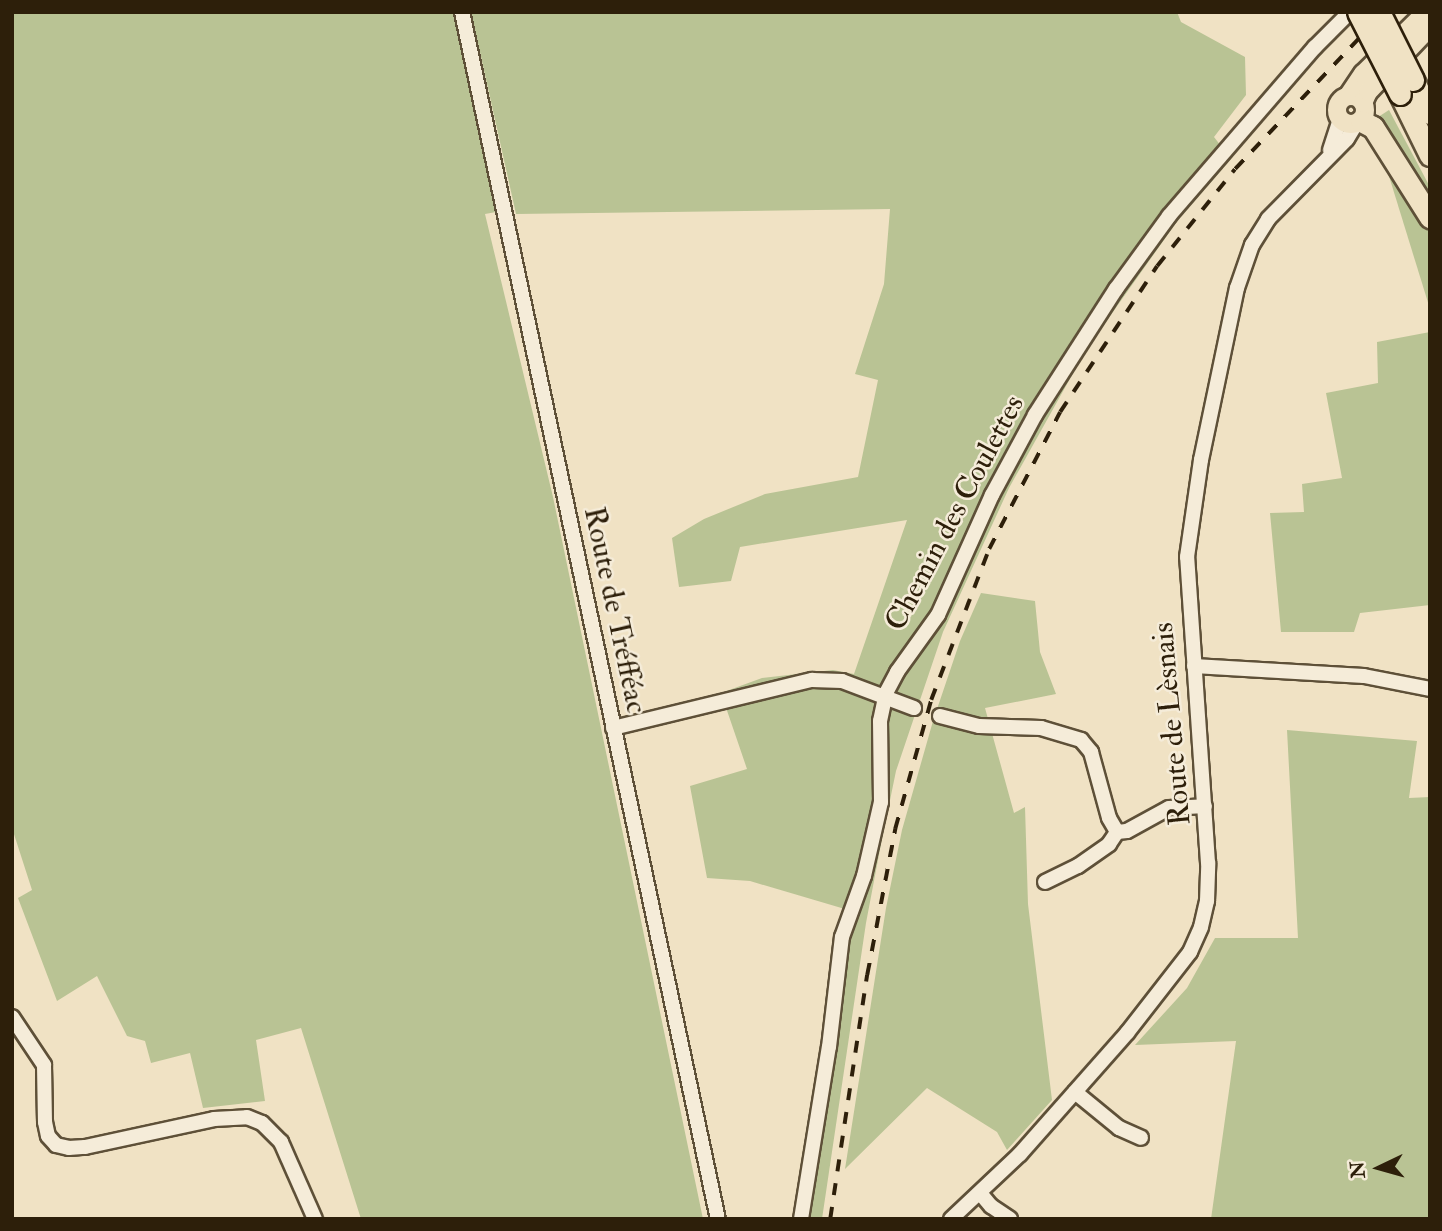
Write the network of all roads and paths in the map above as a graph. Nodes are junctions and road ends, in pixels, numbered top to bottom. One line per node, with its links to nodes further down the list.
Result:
1 (462, 12): 17 (street, Route de Tréfféac)
2 (1350, 12): 14 (street, Chemin des Coulettes)
3 (1358, 12): 7 (highway, bridge)
4 (1379, 12): 7 (highway, bridge)
5 (1426, 12): 8 (main road)
6 (1430, 27): 8 (main road)
7 (1406, 87): 9 (highway); 10 (highway)
8 (1354, 113): 11 (highway); 12 (street, Route de Lèsnais)
9 (1430, 113)
10 (1430, 155)
11 (1430, 216)
12 (1194, 666): 13 (street); 18 (street, Route de Lèsnais)
13 (1430, 690)
14 (884, 697): 15 (street); 17 (street); 27 (street, Chemin des Coulettes)
15 (914, 708)
16 (940, 716): 19 (street)
17 (613, 728): 26 (street, Route de Tréfféac)
18 (1205, 806): 19 (street); 22 (street, Route de Lèsnais)
19 (1117, 832): 20 (street)
20 (1045, 883)
21 (12, 1017): 25 (street)
22 (1075, 1091): 23 (street); 24 (street, Route de Lèsnais)
23 (1141, 1138)
24 (980, 1193): 28 (street, Route de Lèsnais); 29 (street)
25 (315, 1219)
26 (718, 1219)
27 (802, 1219)
28 (951, 1219)
29 (1010, 1219)

